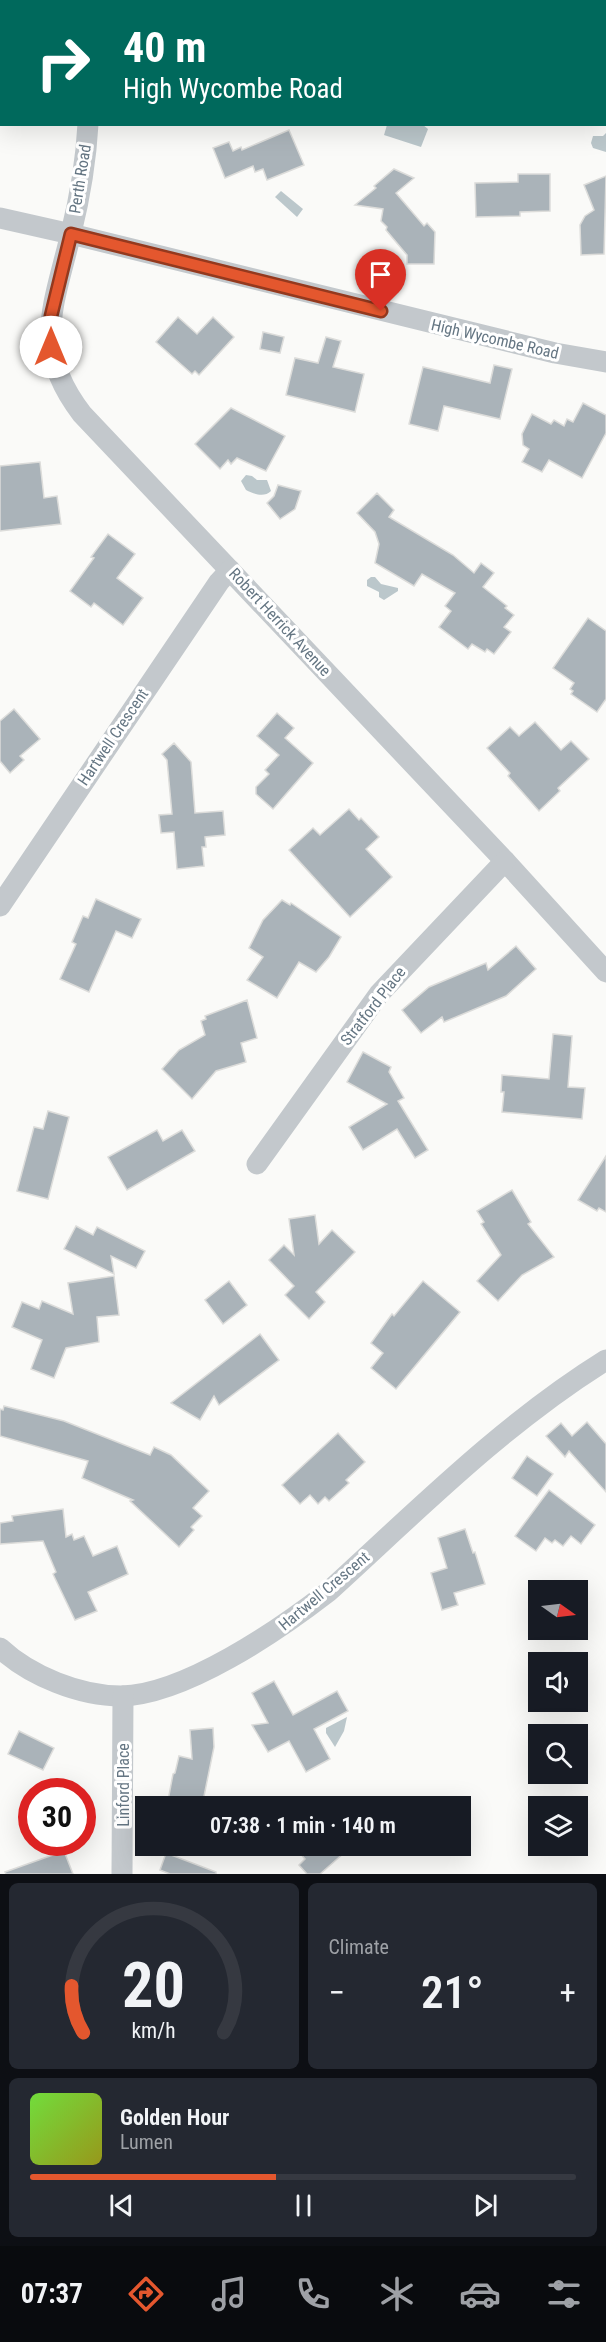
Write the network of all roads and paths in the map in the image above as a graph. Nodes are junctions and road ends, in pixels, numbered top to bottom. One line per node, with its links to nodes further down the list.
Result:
1 (88, 126): 3 (street, Perth Road)
2 (0, 218): 3 (street, Perth Road)
3 (71, 234): 4 (street, High Wycombe Road); 5 (street, Robert Herrick Avenue)
4 (606, 362)
5 (230, 570): 6 (street, Robert Herrick Avenue); 7 (street, Hartwell Crescent)
6 (505, 861): 8 (street, Robert Herrick Avenue); 9 (street, Stratford Place)
7 (0, 906)
8 (606, 972)
9 (257, 1164)
10 (606, 1360): 12 (street, Hartwell Crescent)
11 (0, 1648): 12 (street, Hartwell Crescent)
12 (123, 1696): 13 (street, Linford Place)
13 (123, 1874)

